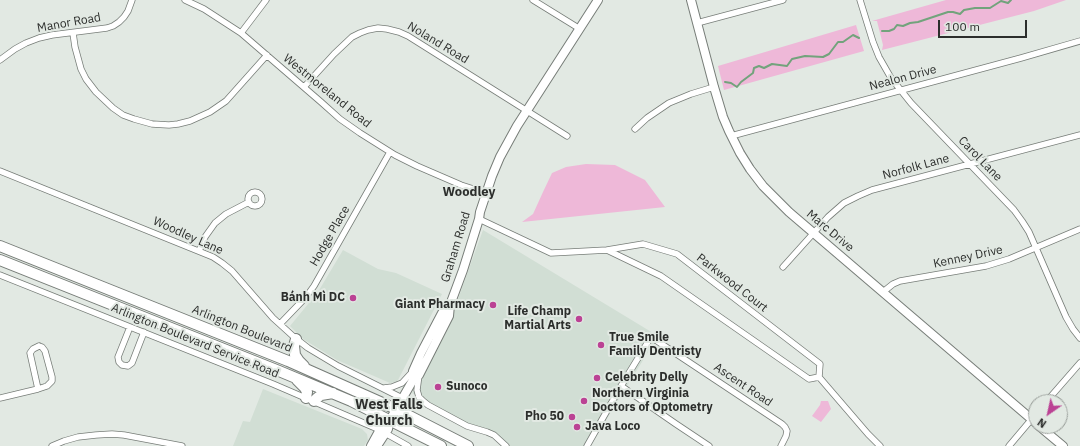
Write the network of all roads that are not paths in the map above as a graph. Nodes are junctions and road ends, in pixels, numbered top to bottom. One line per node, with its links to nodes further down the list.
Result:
1 (132, 0): 11 (street, Manor Road)
2 (186, 0): 12 (street, Westmoreland Road)
3 (266, 0): 12 (street)
4 (534, 0): 10 (street)
5 (598, 0): 10 (street, Graham Road)
6 (691, 0): 9 (street, Marc Drive)
7 (779, 0): 9 (street)
8 (860, 0): 18 (street, Carol Lane)
9 (697, 23): 16 (street, Marc Drive)
10 (580, 29): 19 (street, Graham Road)
11 (73, 32): 14 (street); 15 (street, Manor Road)
12 (241, 33): 14 (street, Westmoreland Road)
13 (1080, 41): 18 (street, Nealon Drive)
14 (267, 55): 17 (street, Westmoreland Road)
15 (0, 60)
16 (714, 87): 20 (street); 23 (street, Marc Drive)
17 (304, 88): 19 (street, Noland Road); 24 (street, Westmoreland Road)
18 (900, 90): 23 (street, Nealon Drive); 25 (street, Carol Lane)
19 (527, 110): 22 (street, Noland Road); 27 (street, Graham Road)
20 (634, 129)
21 (1080, 134): 25 (street, Norfolk Lane)
22 (567, 136)
23 (731, 136): 31 (street, Marc Drive)
24 (390, 152): 27 (street, Westmoreland Road); 40 (street, Hodge Place)
25 (969, 164): 31 (street, Norfolk Lane); 33 (street, Carol Lane)
26 (0, 171): 35 (street, Woodley Lane)
27 (486, 193): 29 (street, Graham Road)
28 (249, 202): 35 (street)
29 (479, 219): 34 (street, Parkwood Court); 47 (street, Graham Road)
30 (1080, 229): 33 (street, Kenney Drive)
31 (813, 233): 37 (street, Norfolk Lane); 39 (street, Marc Drive)
32 (0, 246): 46 (highway, Arlington Boulevard)
33 (1036, 249): 39 (street, Kenney Drive); 43 (street, Carol Lane)
34 (607, 250): 49 (street, Parkwood Court); 49 (street, Parkwood Court)
35 (199, 251): 40 (street, Woodley Lane)
36 (0, 260): 48 (highway, Arlington Boulevard)
37 (783, 267)
38 (0, 275): 41 (street, Arlington Boulevard Service Road)
39 (883, 292): 59 (street, Marc Drive)
40 (280, 324): 44 (street, Woodley Lane)
41 (130, 327): 42 (street, Arlington Boulevard Service Road); 42 (street)
42 (144, 332): 57 (street, Arlington Boulevard Service Road)
43 (1080, 338)
44 (296, 339): 46 (highway); 51 (street, Woodley Lane)
45 (1080, 362): 54 (street)
46 (311, 371): 58 (highway, Arlington Boulevard)
47 (415, 375): 51 (street); 56 (street, Graham Road); 73 (street)
48 (294, 377): 53 (highway, Arlington Boulevard); 57 (highway)
49 (819, 377): 64 (street, Parkwood Court)
50 (621, 386): 65 (street); 74 (street); 75 (street, Ascent Road)
51 (381, 388): 56 (street, Woodley Lane)
52 (38, 389): 52 (street); 55 (street)
53 (333, 393): 57 (highway); 60 (highway, Arlington Boulevard)
54 (1053, 394)
55 (0, 398)
56 (402, 398): 58 (street, Graham Road)
57 (310, 400): 62 (street, Arlington Boulevard Service Road)
58 (396, 409): 60 (street, Graham Road); 72 (highway, Arlington Boulevard)
59 (1028, 414)
60 (390, 420): 62 (street, Graham Road); 71 (highway, Arlington Boulevard)
61 (1028, 425): 78 (street)
62 (382, 432): 68 (street, Graham Road); 69 (street, Graham Road); 70 (street, Arlington Boulevard Service Road)
63 (1049, 434): 79 (street)
64 (874, 440): 76 (street); 77 (street, Parkwood Court)
65 (589, 445)
66 (52, 446): 67 (street)
67 (182, 446)
68 (370, 446)
69 (377, 446)
70 (408, 446)
71 (441, 446)
72 (468, 446)
73 (506, 446)
74 (709, 446)
75 (781, 446)
76 (870, 446)
77 (880, 446)
78 (1009, 446)
79 (1063, 446)

